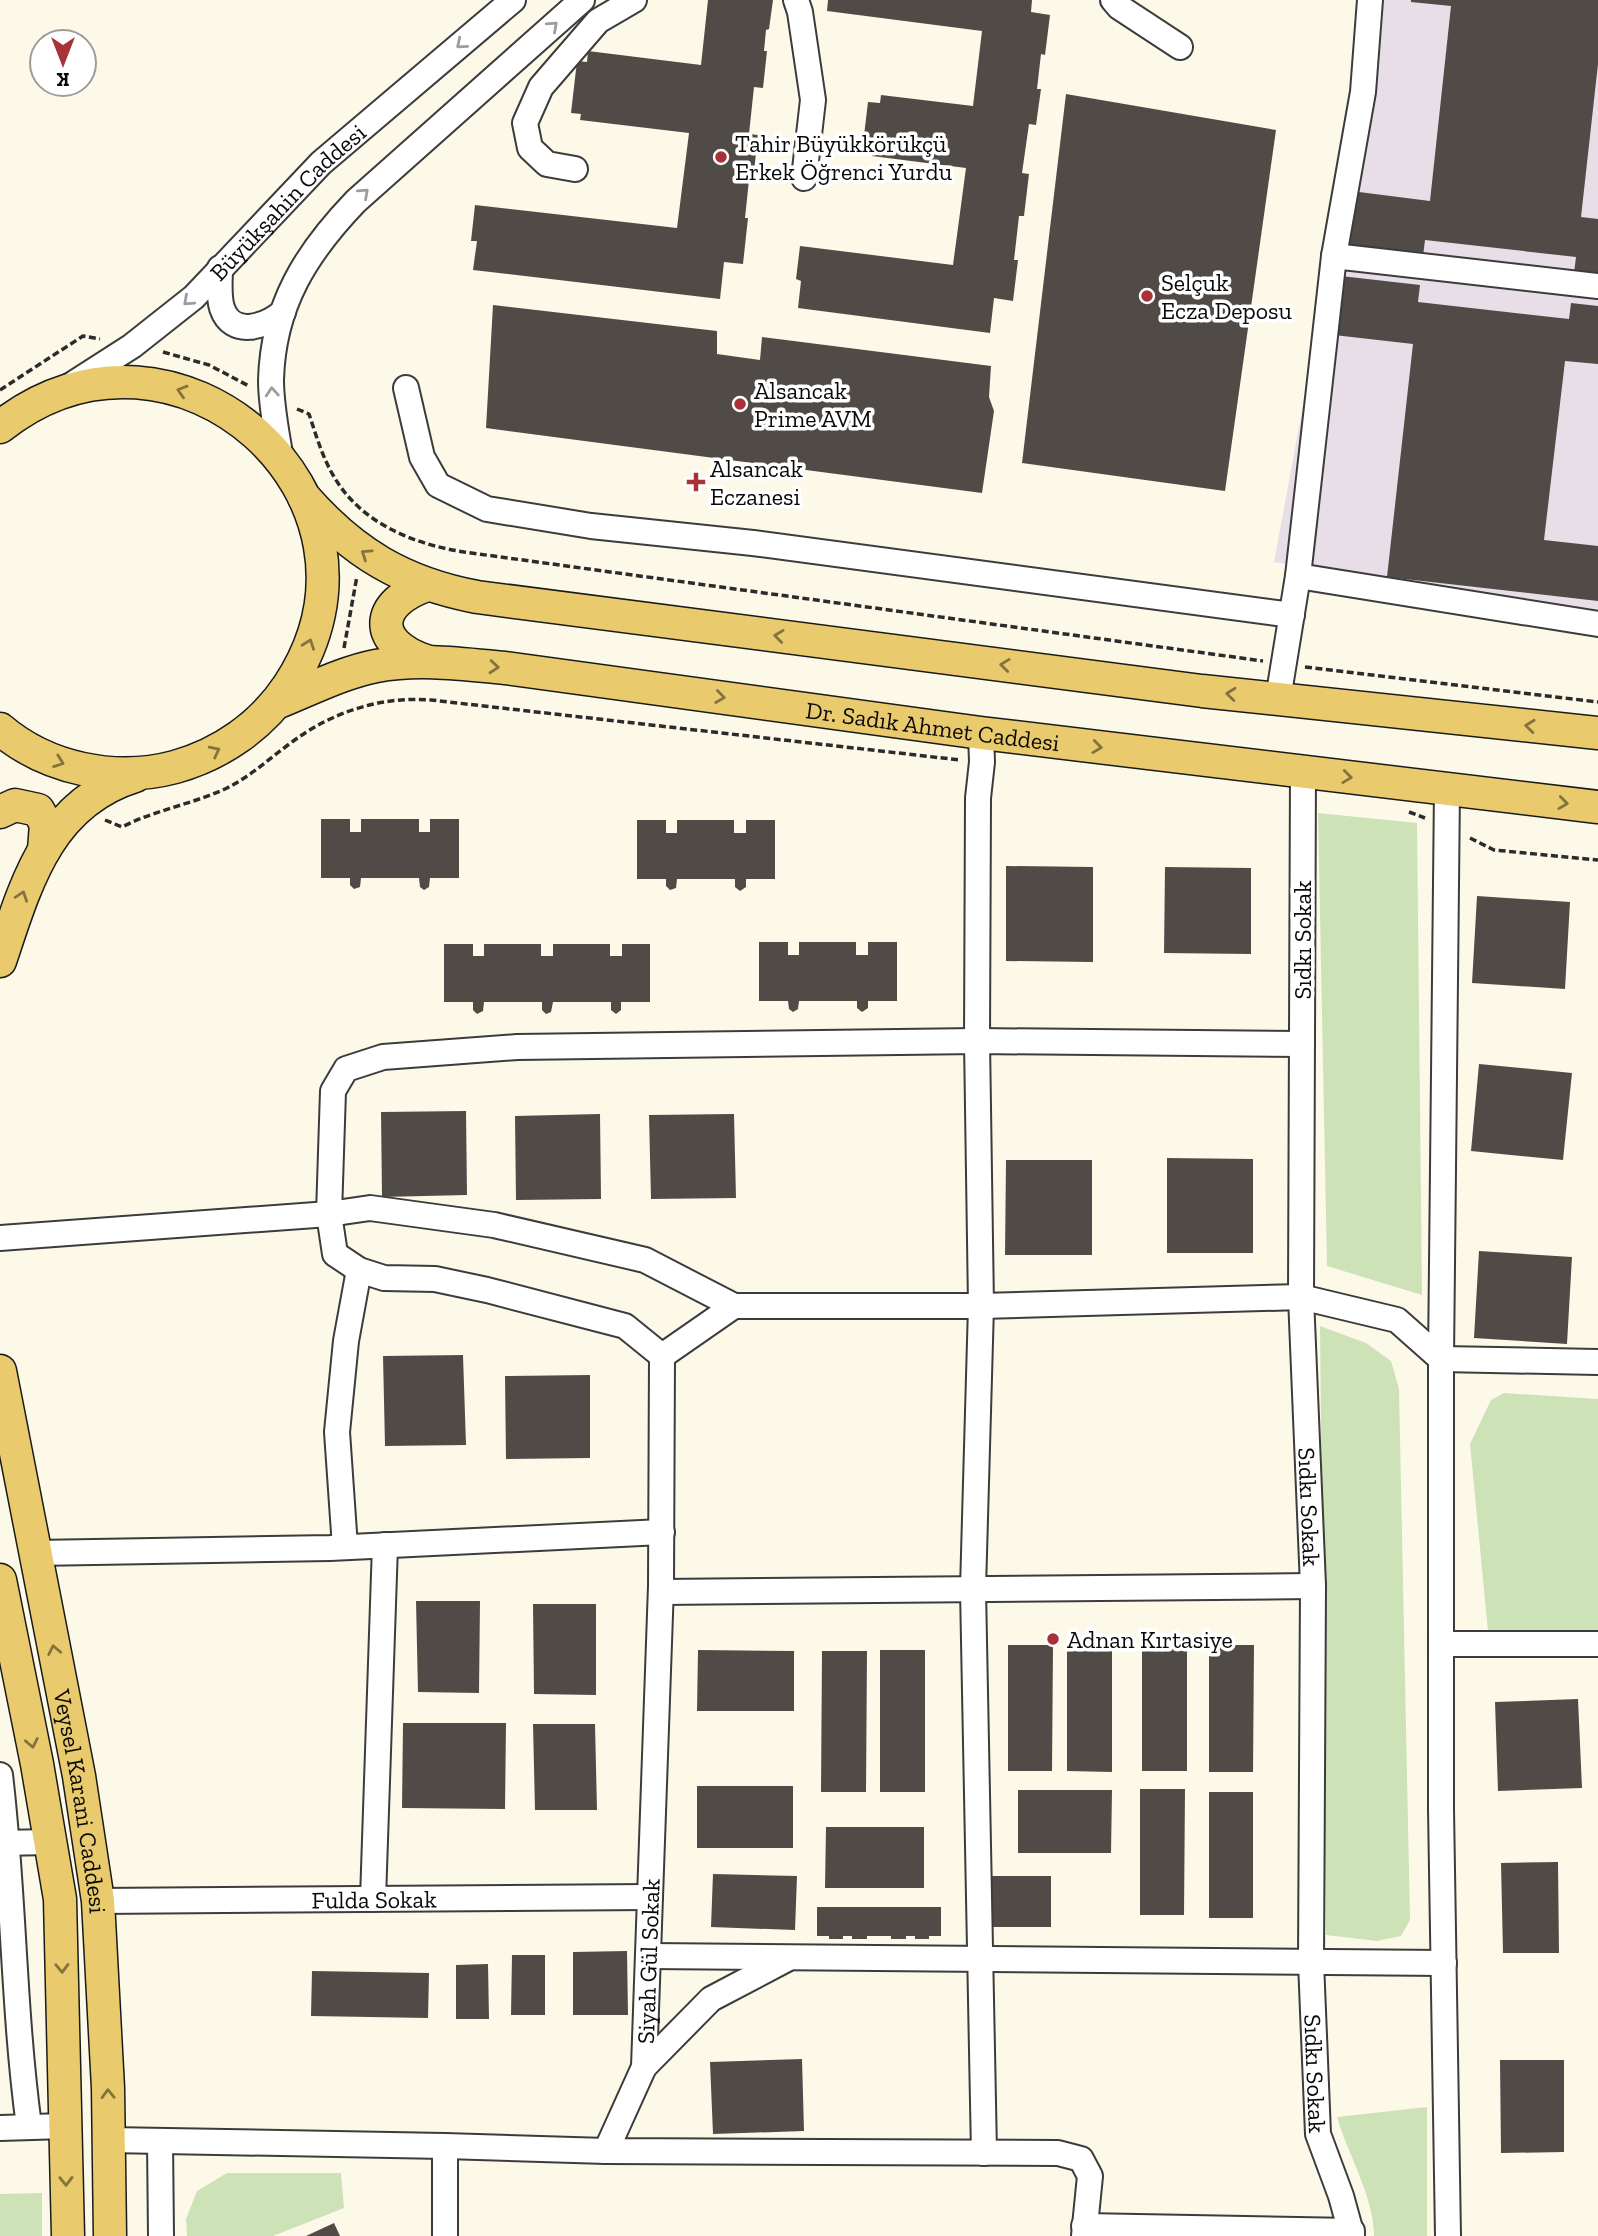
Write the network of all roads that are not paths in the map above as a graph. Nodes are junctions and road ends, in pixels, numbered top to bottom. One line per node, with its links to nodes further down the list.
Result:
1 (513, 0): 11 (street, Büyükşahin Caddesi, one-way to 11)
2 (582, 0): 13 (street, Büyükşahin Caddesi, one-way to 2)
3 (634, 0): 8 (street)
4 (796, 0): 9 (street)
5 (1114, 0): 7 (street)
6 (1370, 0): 10 (street)
7 (1180, 47)
8 (575, 169)
9 (804, 178)
10 (1334, 256): 12 (street); 19 (street)
11 (220, 268): 13 (street); 15 (street, Büyükşahin Caddesi, one-way to 15)
12 (1598, 286)
13 (283, 312): 17 (street, Büyükşahin Caddesi, one-way to 13)
14 (406, 388): 21 (street)
15 (56, 394): 16 (main road); 17 (main road, one-way to 15)
16 (0, 427)
17 (281, 460): 18 (main road)
18 (304, 497): 20 (main road, one-way to 18); 25 (main road, one-way to 18)
19 (1298, 576): 21 (street); 22 (street)
20 (427, 585): 23 (main road); 24 (main road, one-way to 20)
21 (1292, 615): 24 (street)
22 (1598, 624)
23 (426, 661): 25 (main road, Dr. Sadık Ahmet Caddesi); 28 (main road, Dr. Sadık Ahmet Caddesi, one-way to 28)
24 (1278, 699): 27 (main road, one-way to 24)
25 (276, 703): 29 (main road, one-way to 25)
26 (0, 729): 29 (main road, one-way to 29)
27 (1598, 733)
28 (981, 748): 30 (main road, Dr. Sadık Ahmet Caddesi, one-way to 30); 36 (street)
29 (150, 772): 34 (main road)
30 (1303, 772): 31 (main road, Dr. Sadık Ahmet Caddesi, one-way to 31); 37 (street, Sıdkı Sokak)
31 (1447, 789): 32 (main road, Dr. Sadık Ahmet Caddesi, one-way to 32); 45 (street)
32 (1598, 807)
33 (0, 812): 34 (main road)
34 (44, 850): 35 (main road, one-way to 34)
35 (0, 961)
36 (978, 1041): 37 (street); 38 (street); 43 (street)
37 (1302, 1044): 41 (street, Sıdkı Sokak)
38 (329, 1214): 39 (street); 40 (street); 42 (street)
39 (0, 1238)
40 (359, 1270): 44 (street); 50 (street)
41 (1301, 1297): 43 (street); 45 (street); 52 (street, Sıdkı Sokak)
42 (734, 1306): 43 (street); 44 (street)
43 (982, 1306): 54 (street)
44 (662, 1356): 48 (street, Siyah Gül Sokak)
45 (1441, 1359): 46 (street); 56 (street)
46 (1598, 1362)
47 (0, 1371): 51 (main road, Veysel Karani Caddesi)
48 (662, 1532): 49 (street); 55 (street, Siyah Gül Sokak)
49 (385, 1545): 50 (street); 62 (street)
50 (345, 1547): 51 (street)
51 (35, 1553): 63 (main road, Veysel Karani Caddesi, one-way to 51)
52 (1313, 1586): 54 (street); 67 (street, Sıdkı Sokak)
53 (1, 1587): 59 (main road, Veysel Karani Caddesi, one-way to 59)
54 (974, 1589): 55 (street); 66 (street)
55 (661, 1592): 61 (street, Siyah Gül Sokak)
56 (1441, 1644): 57 (street); 68 (street)
57 (1598, 1644)
58 (0, 1775): 60 (street)
59 (50, 1842): 60 (street); 71 (main road, Veysel Karani Caddesi, one-way to 71)
60 (4, 1843): 70 (street)
61 (650, 1897): 62 (street, Fulda Sokak); 64 (street, Siyah Gül Sokak)
62 (373, 1899): 63 (street, Fulda Sokak)
63 (98, 1901): 73 (main road, Veysel Karani Caddesi, one-way to 63)
64 (648, 1956): 65 (street); 69 (street, Siyah Gül Sokak)
65 (790, 1958): 66 (street); 69 (street)
66 (979, 1959): 67 (street); 77 (street)
67 (1311, 1962): 68 (street); 79 (street, Sıdkı Sokak)
68 (1444, 1963): 84 (street)
69 (643, 2067): 76 (street, Siyah Gül Sokak)
70 (29, 2126): 71 (street); 72 (street)
71 (65, 2126): 80 (main road, Veysel Karani Caddesi, one-way to 80)
72 (0, 2128)
73 (109, 2140): 74 (street); 81 (main road, Veysel Karani Caddesi)
74 (160, 2141): 75 (street); 82 (street)
75 (445, 2146): 76 (street); 83 (street)
76 (606, 2151): 77 (street)
77 (984, 2153): 78 (street)
78 (1084, 2231): 79 (street)
79 (1352, 2234)
80 (68, 2236)
81 (110, 2236)
82 (161, 2236)
83 (445, 2236)
84 (1448, 2236)

